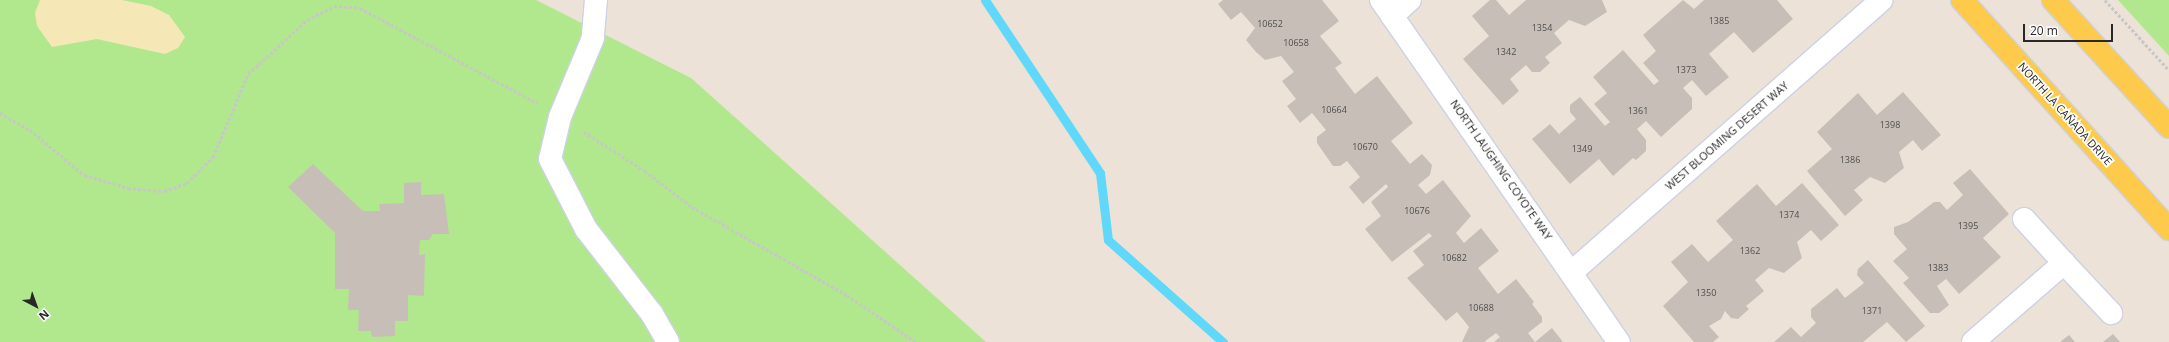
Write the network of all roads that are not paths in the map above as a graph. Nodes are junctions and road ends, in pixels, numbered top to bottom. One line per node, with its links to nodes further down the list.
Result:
1 (596, 0): 13 (street)
2 (1410, 0): 6 (street)
3 (1882, 0): 11 (street, WEST BLOOMING DESERT WAY)
4 (1962, 0): 9 (main road, NORTH LA CAÑADA DRIVE)
5 (2053, 0): 7 (main road)
6 (1386, 8): 11 (street, NORTH LAUGHING COYOTE WAY)
7 (2169, 127)
8 (2024, 219): 10 (street)
9 (2169, 229)
10 (2064, 263): 12 (street); 15 (street)
11 (1572, 272): 14 (street, NORTH LAUGHING COYOTE WAY)
12 (2110, 313)
13 (668, 342)
14 (1619, 342)
15 (1973, 342)

